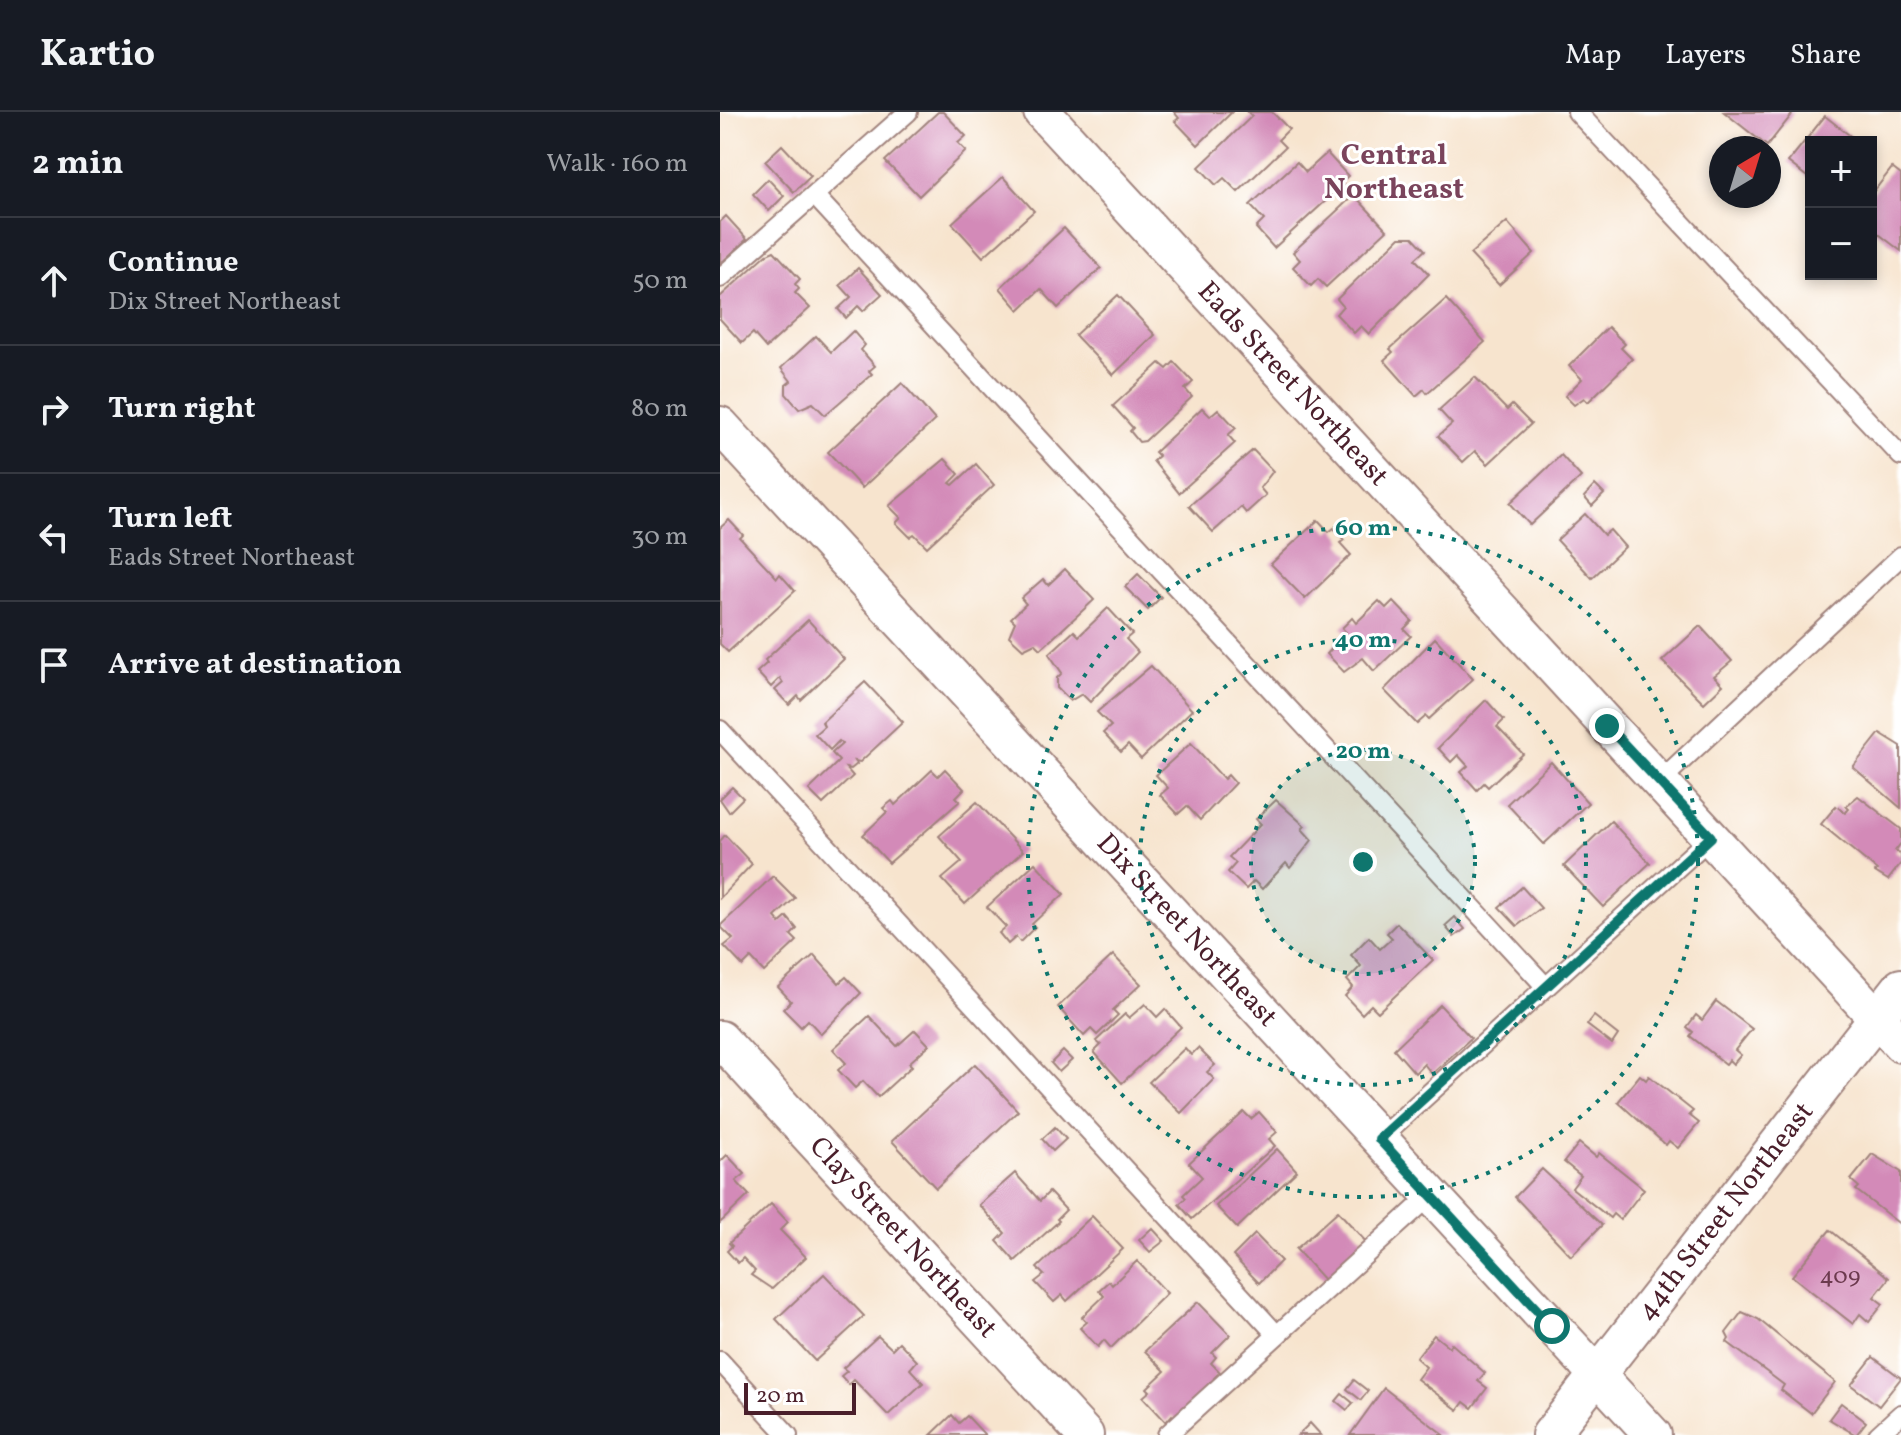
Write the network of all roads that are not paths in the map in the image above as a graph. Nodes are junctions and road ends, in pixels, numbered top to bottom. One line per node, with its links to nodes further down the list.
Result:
1 (908, 112): 4 (lane)
2 (1042, 112): 10 (street, Eads Street Northeast)
3 (1577, 112): 7 (lane)
4 (814, 195): 5 (lane); 12 (lane)
5 (720, 278)
6 (720, 425): 17 (street, Dix Street Northeast)
7 (1901, 456)
8 (1901, 556): 10 (lane)
9 (720, 730): 19 (lane)
10 (1659, 782): 11 (street, Eads Street Northeast)
11 (1711, 837): 12 (lane); 14 (street, Eads Street Northeast)
12 (1546, 987): 17 (lane)
13 (1901, 987): 14 (street, 44th Street Northeast)
14 (1877, 1018): 16 (street, Eads Street Northeast); 21 (street, 44th Street Northeast)
15 (720, 1039): 24 (street, Clay Street Northeast)
16 (1901, 1044)
17 (1379, 1139): 18 (street, Dix Street Northeast)
18 (1431, 1195): 19 (lane); 21 (street, Dix Street Northeast)
19 (1277, 1335): 25 (lane)
20 (720, 1361): 23 (lane)
21 (1597, 1375): 26 (street, 44th Street Northeast); 27 (street, Dix Street Northeast)
22 (1901, 1414): 28 (lane)
23 (788, 1435)
24 (1085, 1435)
25 (1167, 1435)
26 (1550, 1435)
27 (1653, 1435)
28 (1878, 1435)

